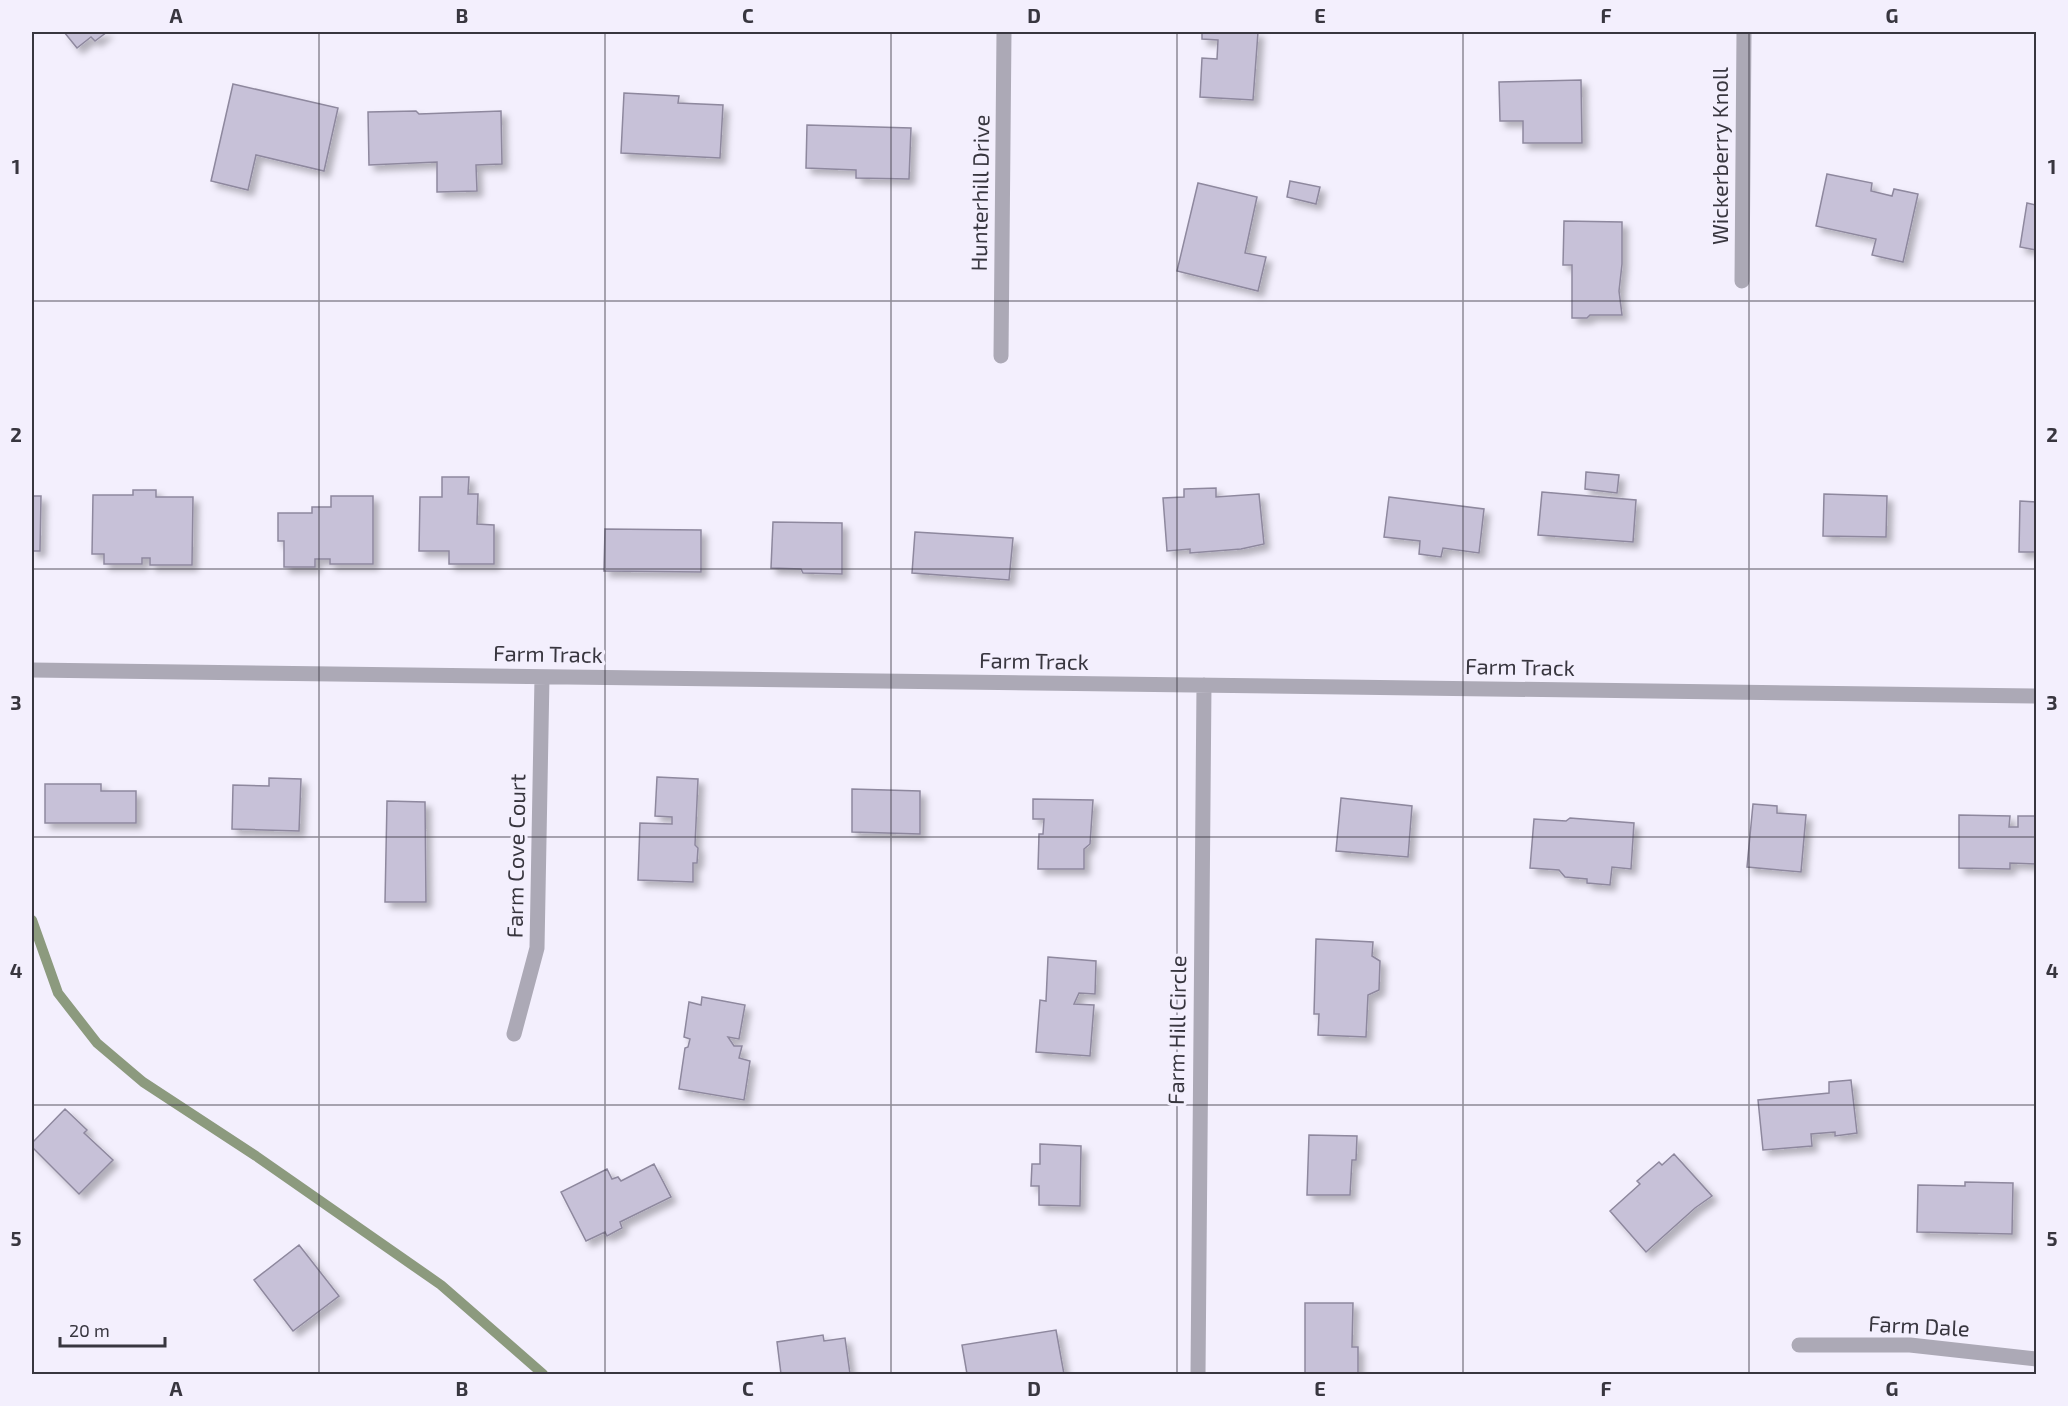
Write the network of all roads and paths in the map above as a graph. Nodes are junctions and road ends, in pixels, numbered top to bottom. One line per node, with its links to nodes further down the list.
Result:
1 (1004, 32): 4 (street, Hunterhill Drive)
2 (1744, 32): 3 (street, Wickerberry Knoll)
3 (1742, 281)
4 (1001, 356)
5 (32, 670): 6 (street, Farm Track)
6 (542, 676): 7 (street, Farm Track); 9 (street, Farm Cove Court)
7 (1204, 685): 8 (street, Farm Track); 12 (street, Farm Hill Circle)
8 (2037, 696)
9 (514, 1034)
10 (1799, 1345): 11 (street, Farm Dale)
11 (2037, 1359)
12 (1197, 1374)

